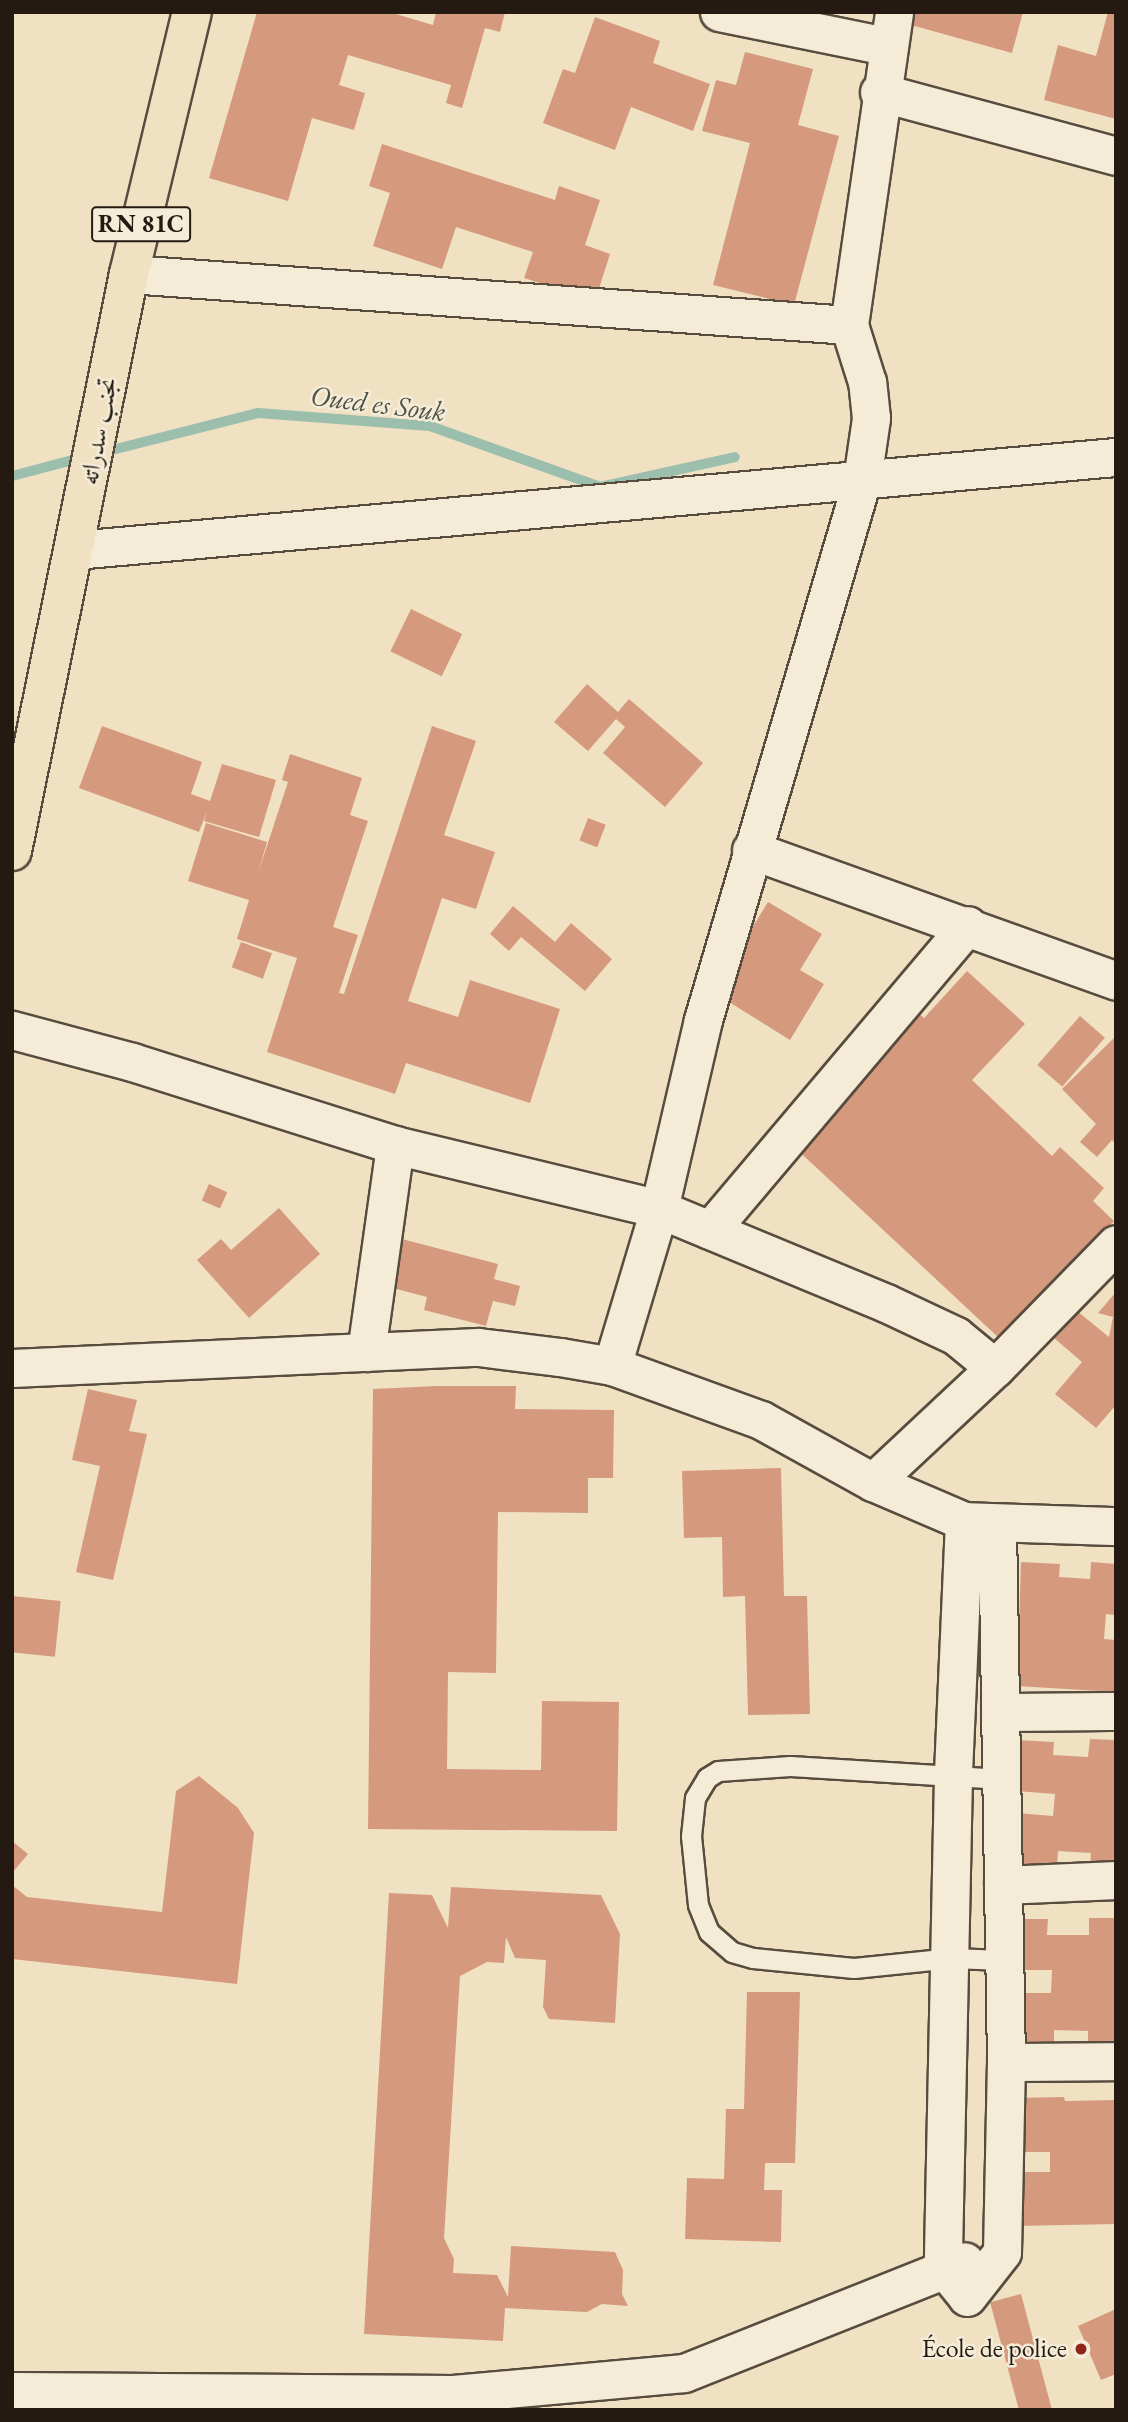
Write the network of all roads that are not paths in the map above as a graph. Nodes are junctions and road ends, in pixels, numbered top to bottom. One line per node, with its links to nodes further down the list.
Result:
1 (192, 12): 6 (highway, تجنب سدراته / RN 81C)
2 (719, 12): 3 (street)
3 (890, 29): 4 (street)
4 (879, 92): 5 (street); 7 (street)
5 (1116, 156)
6 (128, 274): 7 (street); 10 (highway, تجنب سدراته / RN 81C)
7 (849, 325): 9 (street)
8 (1116, 457): 9 (street)
9 (862, 480): 10 (street); 11 (street)
10 (75, 550): 12 (highway, تجنب سدراته / RN 81C)
11 (751, 850): 13 (street); 17 (street)
12 (12, 851)
13 (968, 925): 14 (street); 18 (street)
14 (1116, 981)
15 (12, 1030): 16 (street)
16 (395, 1145): 17 (street); 20 (street)
17 (659, 1209): 18 (street); 21 (street)
18 (710, 1230): 23 (street)
19 (1116, 1244): 23 (street)
20 (366, 1352): 21 (street); 22 (street)
21 (612, 1366): 24 (street)
22 (12, 1368)
23 (995, 1368): 24 (street)
24 (873, 1482): 25 (street)
25 (981, 1522): 26 (street); 28 (street); 29 (street)
26 (1116, 1526)
27 (1116, 1711): 28 (street)
28 (1001, 1712): 30 (street)
29 (953, 1776): 30 (lane); 33 (street); 33 (lane)
30 (1002, 1779): 32 (street)
31 (1116, 1880): 32 (street)
32 (1003, 1885): 34 (street)
33 (951, 1958): 34 (lane); 37 (street)
34 (1004, 1960): 36 (street)
35 (1116, 2061): 36 (street)
36 (1006, 2062): 37 (street)
37 (943, 2267): 38 (street)
38 (12, 2391)

